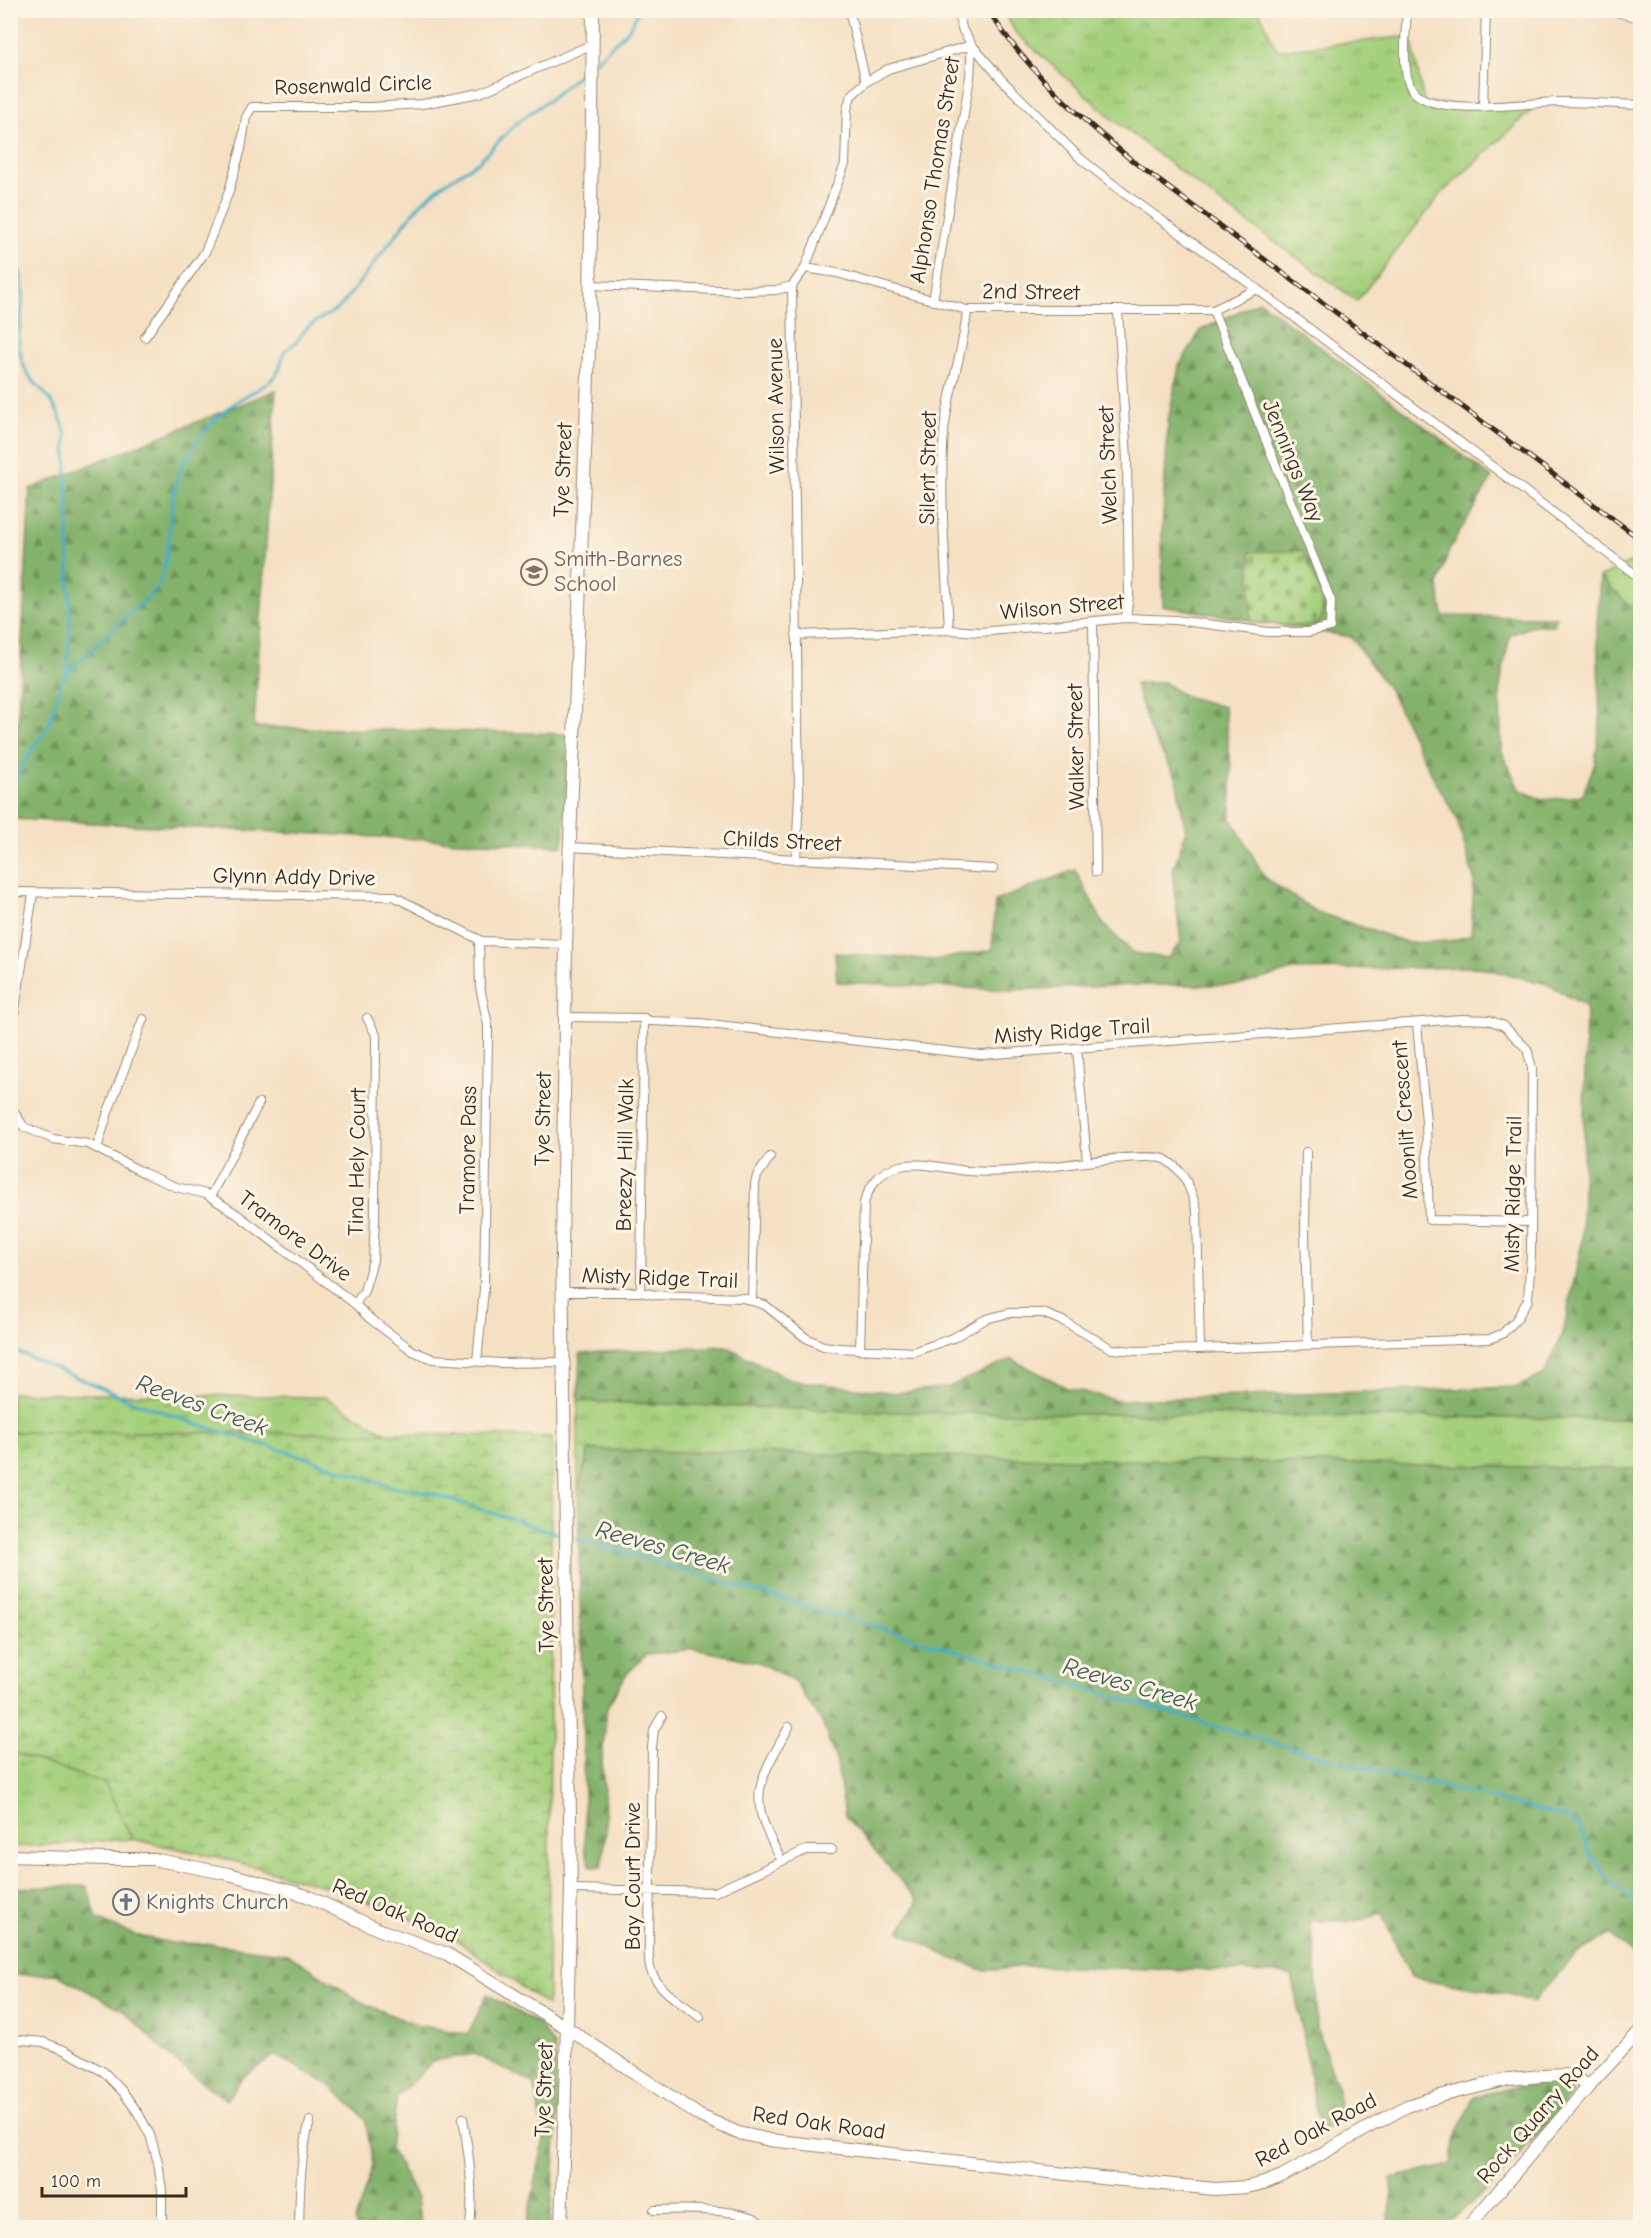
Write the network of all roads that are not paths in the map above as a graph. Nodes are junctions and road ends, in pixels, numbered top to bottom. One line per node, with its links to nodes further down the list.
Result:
1 (593, 10): 8 (street, Tye Street)
2 (849, 10): 10 (street)
3 (957, 10): 9 (street)
4 (1407, 10): 12 (street)
5 (1486, 10): 12 (street)
6 (1608, 10): 7 (street)
7 (1641, 18)
8 (593, 44): 14 (street, Tye Street); 21 (street, Rosenwald Circle)
9 (972, 45): 10 (street); 16 (street); 17 (street, Alphonso Thomas Street)
10 (866, 82): 13 (street)
11 (1641, 105): 12 (street)
12 (1483, 107)
13 (805, 268): 15 (street); 17 (street, 2nd Street)
14 (590, 285): 15 (street); 28 (street, Tye Street)
15 (792, 286): 27 (street, Wilson Avenue)
16 (1257, 289): 19 (street, 2nd Street); 22 (street)
17 (933, 301): 18 (street, 2nd Street)
18 (967, 310): 20 (street, 2nd Street); 26 (street, Silent Street)
19 (1213, 310): 20 (street, 2nd Street); 25 (street, Jennings Way)
20 (1118, 311): 23 (street, Welch Street)
21 (145, 337)
22 (1641, 578)
23 (1126, 618): 24 (street, Wilson Street); 25 (street, Wilson Street)
24 (1093, 621): 26 (street, Wilson Street); 31 (street, Walker Street)
25 (1330, 627)
26 (949, 630): 27 (street, Wilson Street)
27 (796, 635): 29 (street, Wilson Avenue)
28 (569, 847): 29 (street, Childs Street); 35 (street, Tye Street)
29 (796, 860): 30 (street, Childs Street)
30 (993, 869)
31 (1096, 872)
32 (10, 892): 33 (street, Glynn Addy Drive)
33 (33, 894): 34 (street, Glynn Addy Drive); 41 (street)
34 (482, 941): 35 (street, Glynn Addy Drive); 58 (street, Tramore Pass)
35 (566, 944): 36 (street, Tye Street)
36 (565, 1017): 38 (street, Misty Ridge Trail); 51 (street, Tye Street)
37 (367, 1018): 54 (street, Tina Hely Court)
38 (644, 1018): 42 (street, Misty Ridge Trail); 52 (street, Breezy Hill Walk)
39 (143, 1019): 45 (street)
40 (1417, 1024): 42 (street, Misty Ridge Trail); 50 (street, Misty Ridge Trail); 50 (street, Moonlit Crescent)
41 (10, 1042)
42 (1077, 1049): 48 (street)
43 (259, 1103): 49 (street)
44 (10, 1107): 45 (street, Tramore Drive)
45 (97, 1148): 49 (street, Tramore Drive)
46 (1306, 1152): 55 (street)
47 (770, 1157): 53 (street)
48 (1087, 1161): 56 (street); 57 (street)
49 (210, 1197): 54 (street, Tramore Drive)
50 (1531, 1222): 55 (street, Misty Ridge Trail)
51 (562, 1292): 52 (street, Misty Ridge Trail); 59 (street, Tye Street)
52 (642, 1292): 53 (street, Misty Ridge Trail)
53 (752, 1301): 57 (street, Misty Ridge Trail)
54 (356, 1304): 58 (street, Tramore Drive)
55 (1308, 1345): 56 (street, Misty Ridge Trail)
56 (1200, 1348): 57 (street, Misty Ridge Trail)
57 (860, 1350)
58 (477, 1362): 59 (street, Tramore Drive)
59 (564, 1362): 65 (street, Tye Street)
60 (662, 1716): 66 (street, Bay Court Drive)
61 (789, 1727): 64 (street)
62 (832, 1850): 64 (street)
63 (10, 1856): 68 (street, Red Oak Road)
64 (782, 1861): 66 (street)
65 (571, 1889): 66 (street); 68 (street, Tye Street)
66 (650, 1892): 67 (street, Bay Court Drive)
67 (700, 2017)
68 (567, 2028): 71 (street, Red Oak Road); 78 (street, Tye Street)
69 (1641, 2031): 71 (street, Rock Quarry Road)
70 (10, 2039): 75 (street)
71 (1589, 2086): 80 (street, Rock Quarry Road)
72 (463, 2118): 77 (street)
73 (310, 2121): 76 (street)
74 (654, 2210): 79 (street)
75 (162, 2228)
76 (299, 2228)
77 (470, 2228)
78 (561, 2228)
79 (765, 2228)
80 (1467, 2228)

